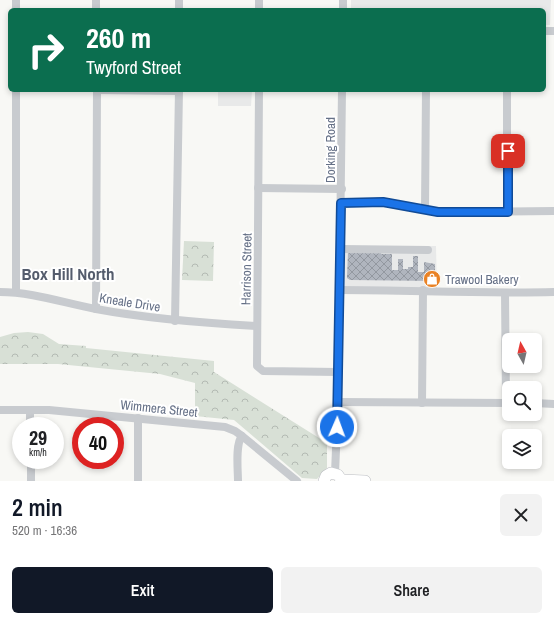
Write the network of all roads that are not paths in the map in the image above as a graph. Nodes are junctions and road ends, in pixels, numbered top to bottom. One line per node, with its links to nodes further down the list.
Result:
1 (16, 92): 19 (street)
2 (98, 92): 22 (street)
3 (179, 92): 23 (street)
4 (259, 92): 8 (street, Harrison Street)
5 (342, 92): 9 (street, Dorking Road)
6 (426, 92): 11 (street)
7 (508, 92): 13 (street)
8 (258, 188): 9 (street); 24 (street, Harrison Street)
9 (342, 189): 10 (street, Dorking Road)
10 (341, 203): 11 (street); 14 (street, Dorking Road)
11 (425, 209): 13 (street)
12 (554, 211): 13 (street)
13 (508, 212)
14 (341, 248): 15 (street); 16 (street, Dorking Road)
15 (428, 250)
16 (340, 290): 17 (street); 25 (street, Dorking Road)
17 (423, 290): 21 (street); 28 (street)
18 (0, 292): 19 (street, Kneale Drive)
19 (16, 292): 22 (street, Kneale Drive)
20 (554, 292): 21 (street)
21 (505, 293): 26 (street)
22 (96, 309): 23 (street, Kneale Drive)
23 (175, 321): 24 (street, Kneale Drive)
24 (257, 326): 25 (street, Harrison Street)
25 (338, 372): 27 (street, Dorking Road)
26 (507, 381)
27 (338, 402): 28 (street); 38 (street, Dorking Road)
28 (422, 403): 29 (street)
29 (502, 403)
30 (542, 403): 31 (street)
31 (554, 404)
32 (0, 410): 33 (street, Wimmera Street)
33 (30, 410): 34 (street); 35 (street, Wimmera Street)
34 (30, 417)
35 (138, 418): 36 (street, Wimmera Street); 40 (street)
36 (242, 436): 41 (street); 42 (street, Wimmera Street)
37 (31, 469): 39 (street)
38 (339, 478): 43 (main road); 44 (main road)
39 (31, 481)
40 (138, 481)
41 (238, 481)
42 (297, 481)
43 (324, 481)
44 (365, 481)

